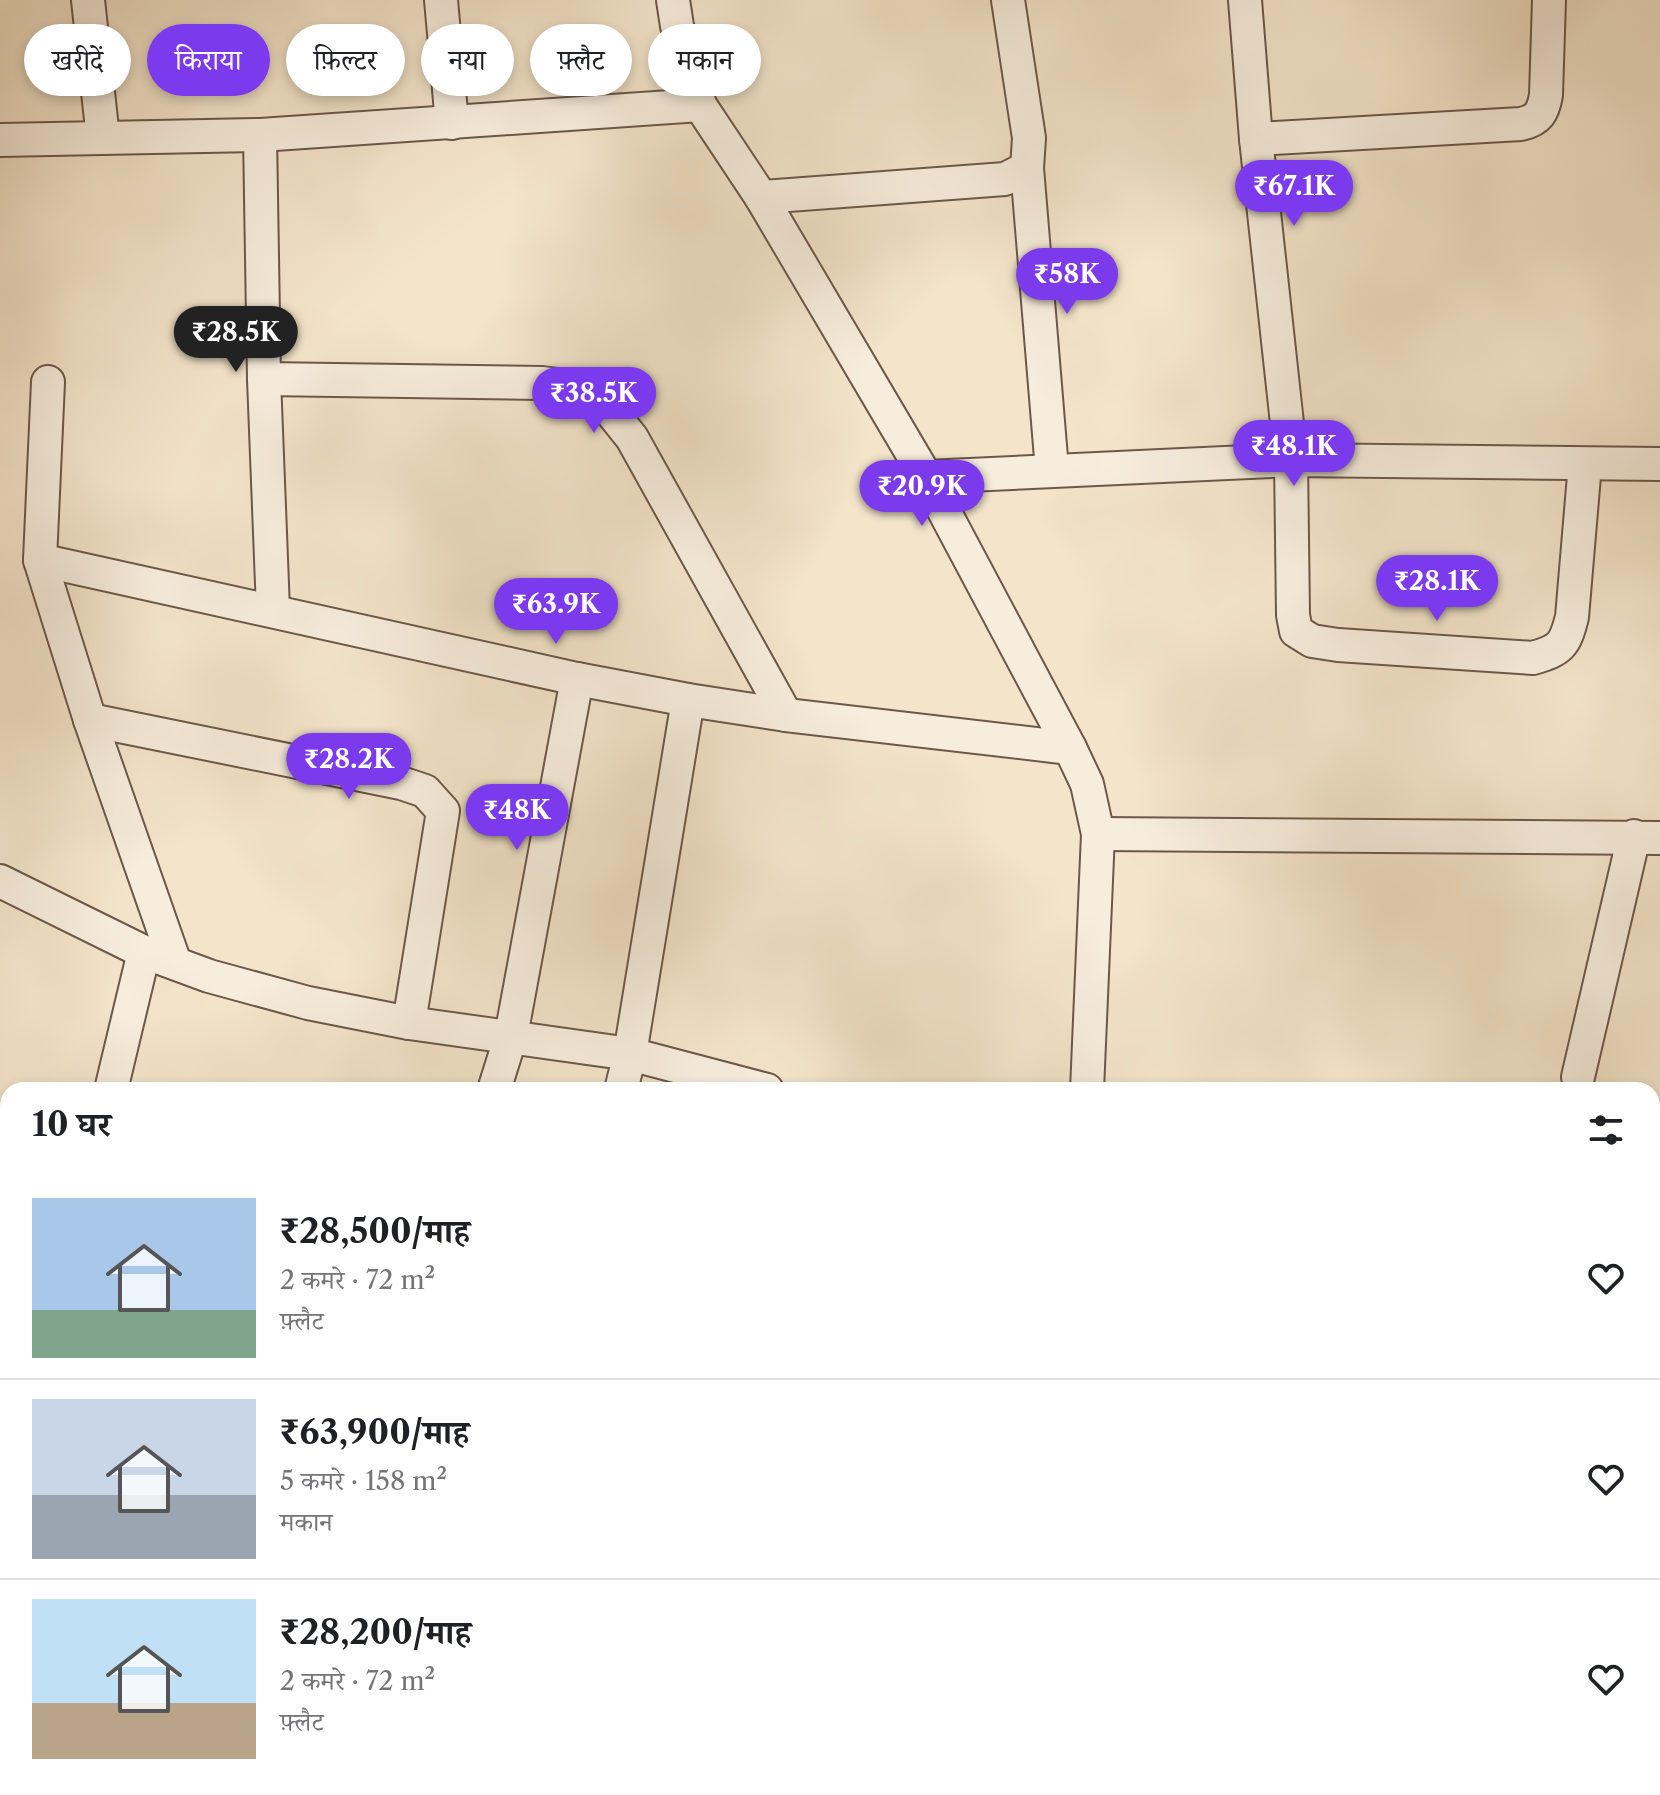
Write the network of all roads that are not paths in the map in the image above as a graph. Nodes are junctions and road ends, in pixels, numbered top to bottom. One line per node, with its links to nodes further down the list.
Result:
1 (88, 0): 10 (street)
2 (441, 0): 8 (street)
3 (673, 0): 7 (street)
4 (1008, 0): 13 (street)
5 (1245, 0): 11 (street)
6 (1549, 0): 11 (street)
7 (700, 105): 8 (street); 14 (street)
8 (452, 123): 9 (street)
9 (260, 135): 10 (street); 15 (street)
10 (103, 138): 12 (street)
11 (1256, 139): 17 (street)
12 (0, 140)
13 (1027, 168): 14 (street); 20 (street)
14 (761, 197): 21 (street)
15 (264, 379): 23 (street); 26 (street)
16 (48, 382): 22 (street)
17 (1291, 460): 18 (street); 18 (street); 20 (street)
18 (1585, 464): 19 (street)
19 (1660, 464)
20 (1052, 470): 21 (street)
21 (926, 477): 28 (street)
22 (40, 560): 23 (street); 27 (street)
23 (273, 610): 24 (street)
24 (577, 679): 25 (street); 35 (street)
25 (688, 700): 26 (street); 36 (street)
26 (786, 715): 28 (street)
27 (90, 720): 33 (street); 34 (street)
28 (1070, 748): 29 (street)
29 (1098, 834): 30 (street); 42 (street)
30 (1647, 837): 37 (street)
31 (0, 881): 32 (street)
32 (144, 952): 33 (street); 38 (street)
33 (175, 963): 34 (street)
34 (409, 1023): 35 (street)
35 (511, 1036): 36 (street); 39 (street)
36 (630, 1054): 40 (street); 41 (street)
37 (1578, 1077)
38 (113, 1082)
39 (497, 1082)
40 (623, 1082)
41 (737, 1082)
42 (1087, 1082)

